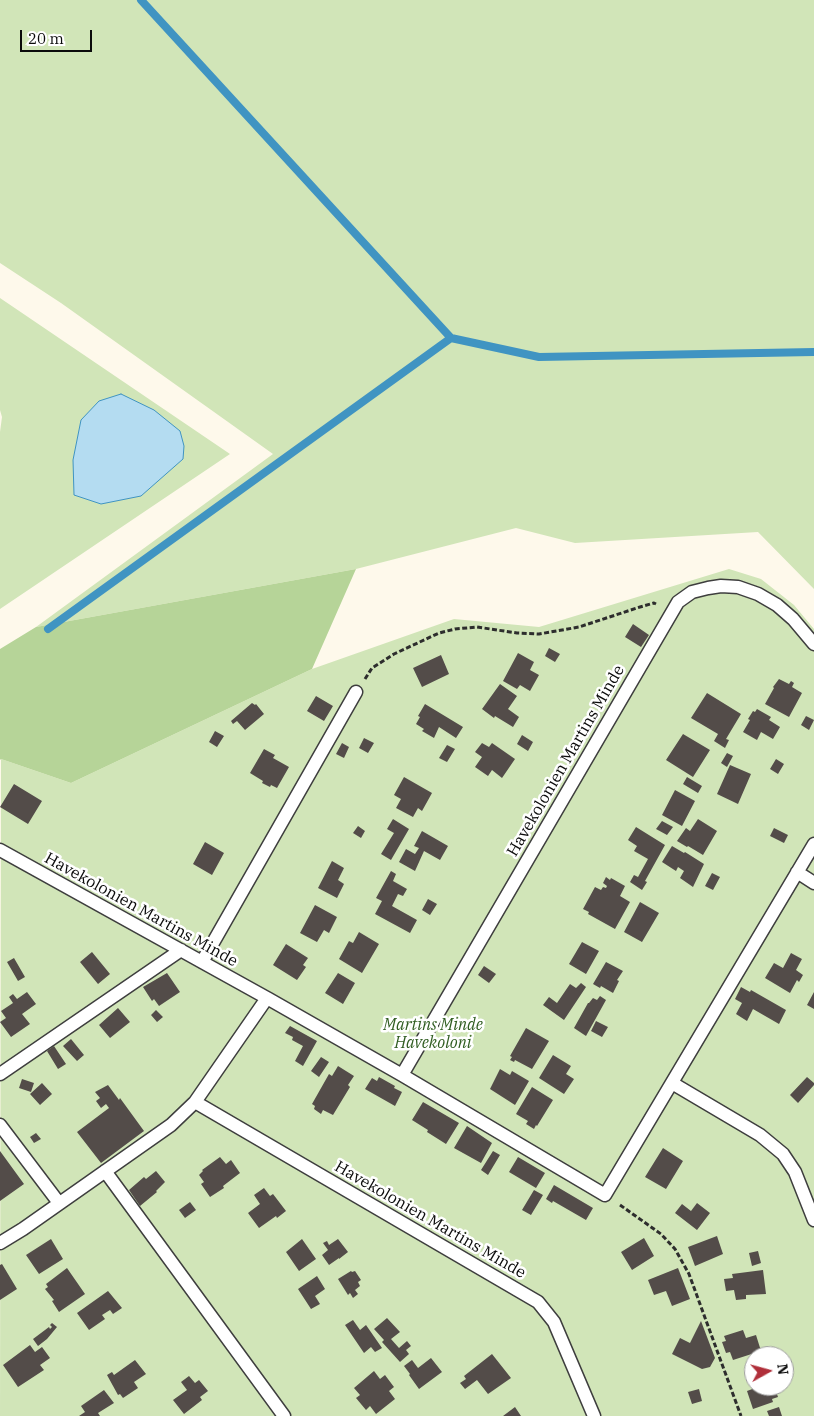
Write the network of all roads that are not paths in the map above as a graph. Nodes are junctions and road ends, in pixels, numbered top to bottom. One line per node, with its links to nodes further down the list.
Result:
1 (814, 644): 11 (lane, Havekolonien Martins Minde)
2 (356, 692): 8 (lane)
3 (814, 844): 5 (lane)
4 (0, 850): 7 (lane, Havekolonien Martins Minde)
5 (797, 872): 6 (lane); 12 (lane)
6 (814, 883)
7 (180, 950): 8 (lane, Havekolonien Martins Minde); 10 (lane)
8 (202, 962): 9 (lane, Havekolonien Martins Minde)
9 (267, 998): 11 (lane, Havekolonien Martins Minde); 13 (lane)
10 (0, 1074)
11 (402, 1075): 12 (lane, Havekolonien Martins Minde)
12 (672, 1083): 17 (lane)
13 (195, 1102): 15 (lane); 20 (lane, Havekolonien Martins Minde)
14 (0, 1125): 16 (lane)
15 (105, 1171): 16 (lane); 19 (lane)
16 (59, 1203): 18 (lane)
17 (814, 1220)
18 (0, 1243)
19 (284, 1416)
20 (594, 1416)

